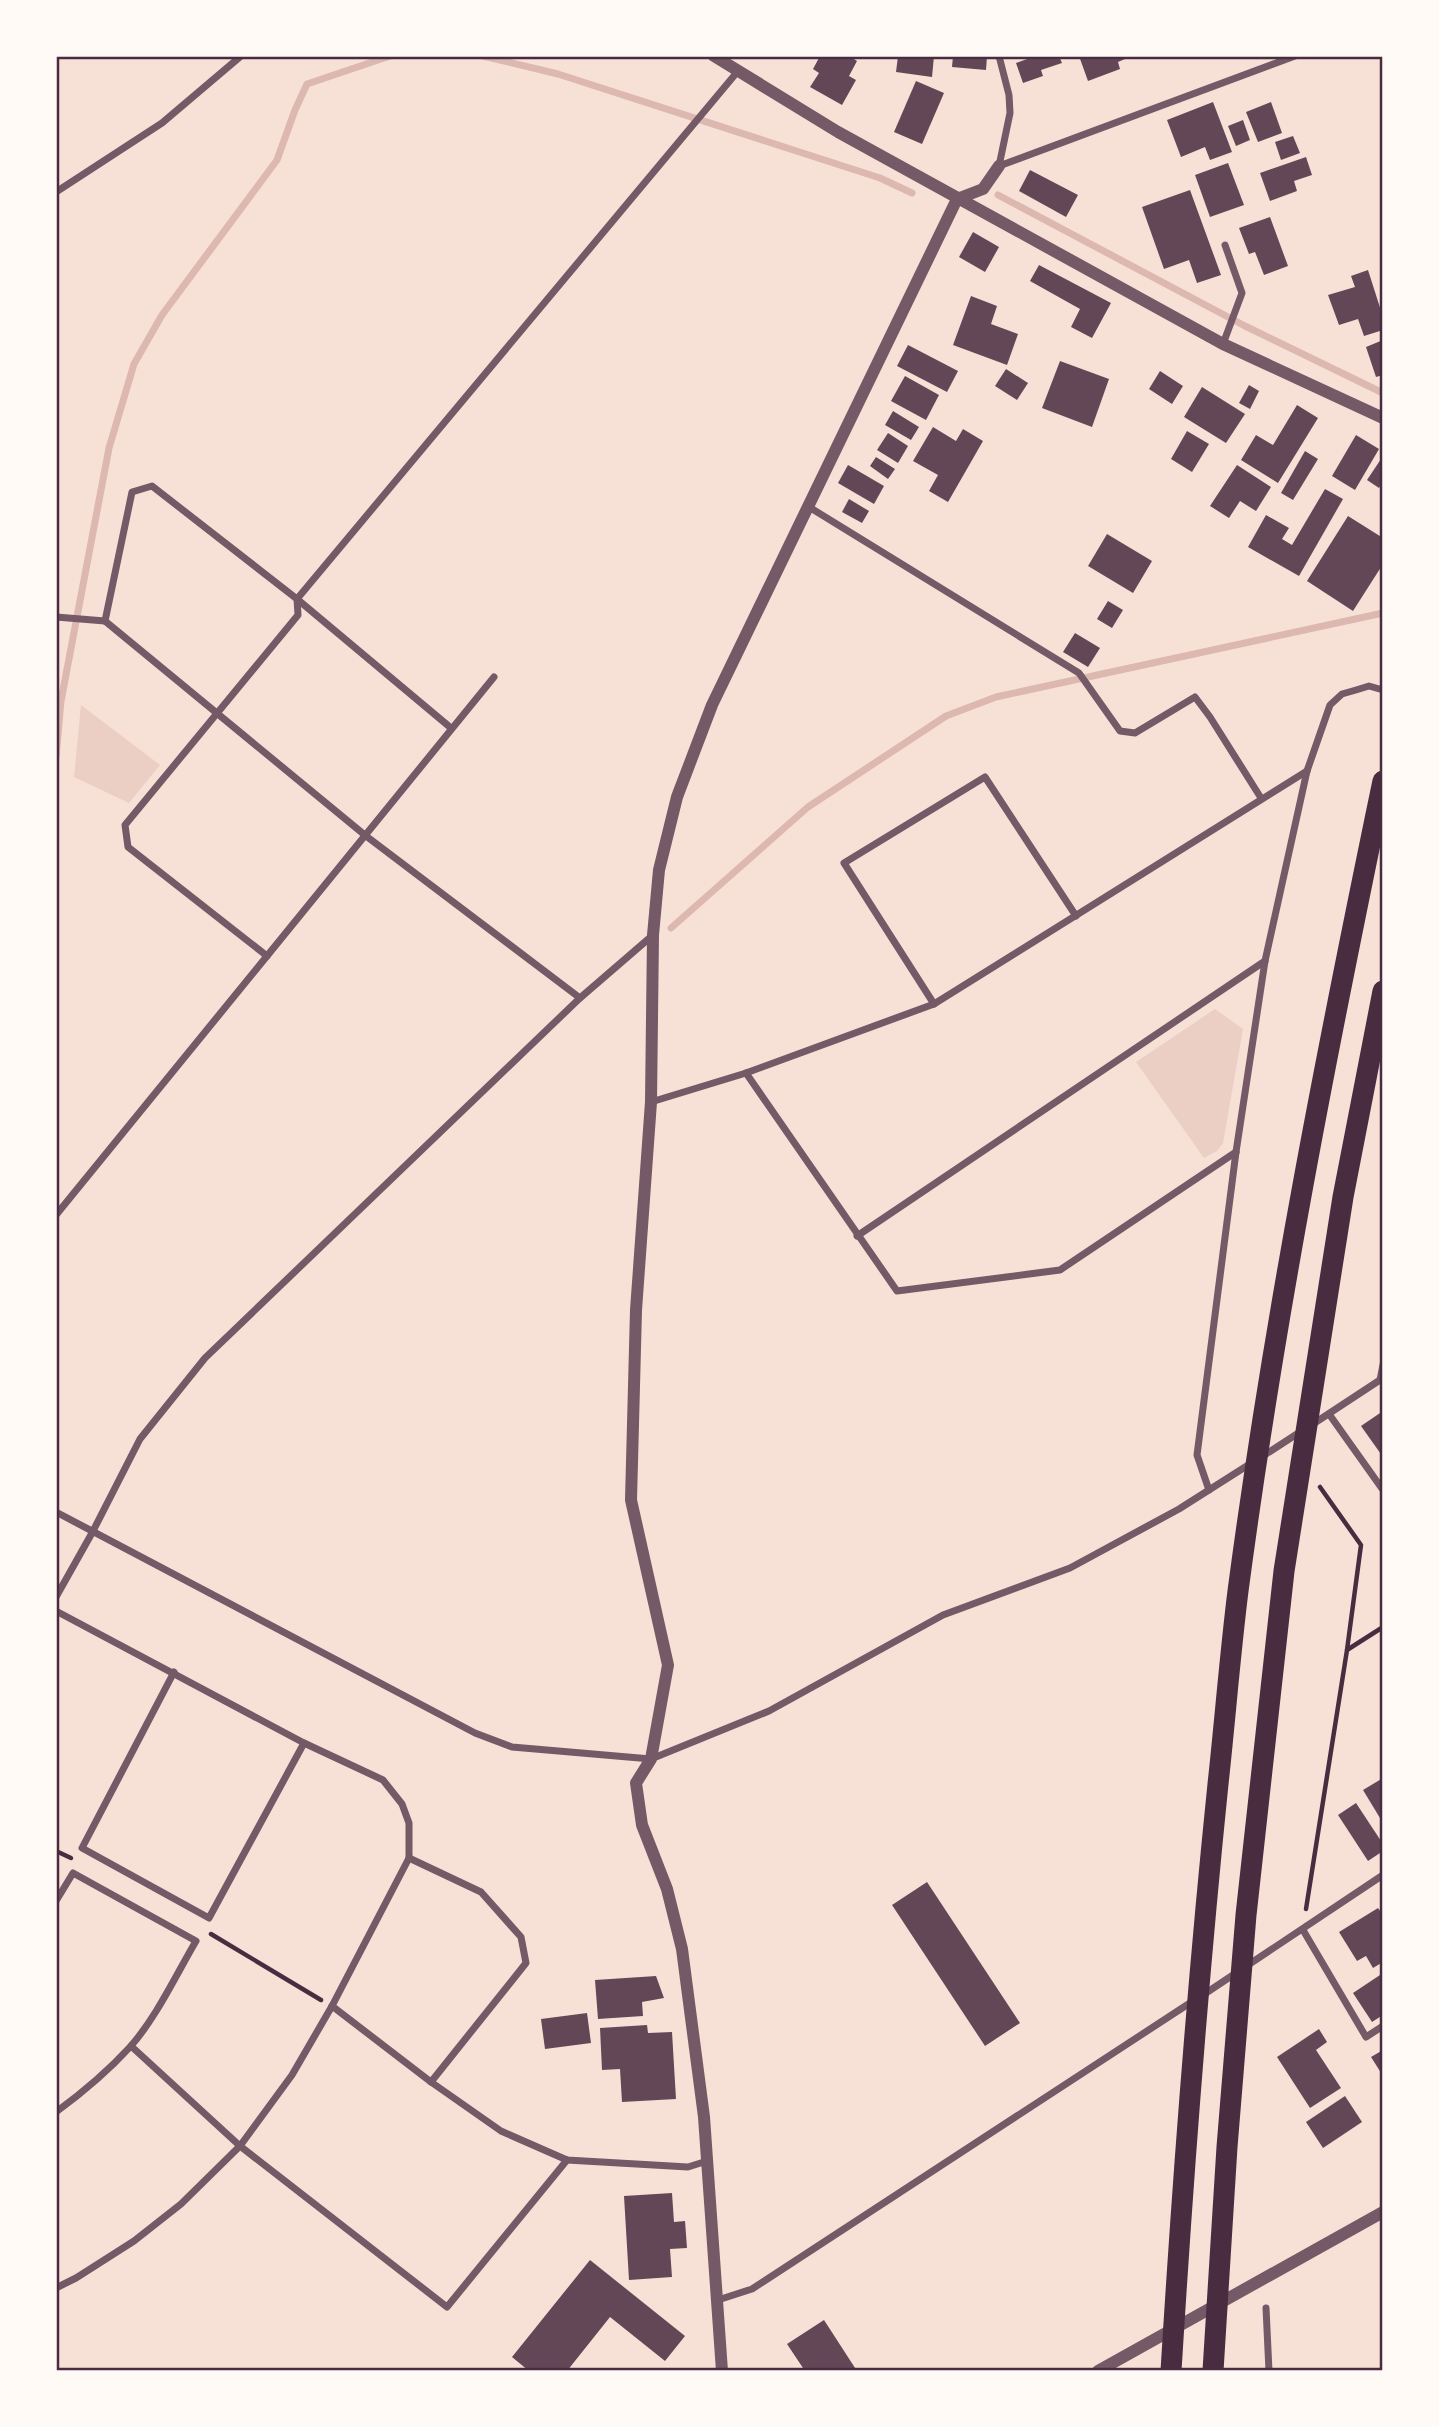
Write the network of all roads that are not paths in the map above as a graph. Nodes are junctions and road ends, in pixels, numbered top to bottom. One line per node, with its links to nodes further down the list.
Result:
1 (241, 56): 7 (street)
2 (714, 56): 5 (street)
3 (999, 56): 6 (street)
4 (1296, 56): 6 (street)
5 (738, 71): 8 (street); 13 (street)
6 (999, 166): 8 (street)
7 (56, 192)
8 (957, 199): 10 (street); 12 (street)
9 (1226, 244): 10 (street)
10 (1223, 344): 11 (street)
11 (1383, 418)
12 (809, 507): 22 (street); 25 (street)
13 (297, 599): 15 (street); 18 (street); 19 (street)
14 (56, 617): 15 (street)
15 (105, 621): 18 (street)
16 (494, 677): 19 (street)
17 (1383, 690): 20 (street)
18 (217, 713): 23 (street); 26 (street)
19 (451, 729): 23 (street)
20 (1307, 771): 22 (street); 27 (street)
21 (1383, 782): 66 (highway)
22 (1261, 799): 24 (street)
23 (366, 836): 26 (street); 29 (street)
24 (1076, 916): 30 (street); 30 (street)
25 (653, 935): 29 (street); 32 (street)
26 (267, 956): 34 (street)
27 (1265, 961): 33 (street); 35 (street)
28 (1383, 991): 67 (highway)
29 (580, 998): 42 (street)
30 (934, 1004): 31 (street)
31 (746, 1073): 32 (street); 35 (street)
32 (651, 1102): 47 (street)
33 (1236, 1152): 35 (street); 39 (street)
34 (56, 1215)
35 (857, 1236)
36 (1383, 1365): 37 (street)
37 (1382, 1379): 38 (street)
38 (1329, 1414): 39 (street); 40 (street)
39 (1209, 1490): 47 (street)
40 (1383, 1490)
41 (56, 1512): 42 (street)
42 (92, 1533): 43 (street); 47 (street)
43 (56, 1597)
44 (56, 1611): 45 (street)
45 (174, 1672): 46 (street); 46 (street)
46 (304, 1742): 48 (street)
47 (651, 1759): 59 (street)
48 (409, 1858): 52 (street); 55 (street)
49 (1383, 1875): 51 (street)
50 (56, 1901): 54 (street)
51 (1303, 1930): 53 (street); 62 (street)
52 (332, 2006): 55 (street); 57 (street)
53 (1383, 2026)
54 (131, 2046): 56 (street); 57 (street)
55 (431, 2082): 58 (street)
56 (56, 2112)
57 (240, 2146): 58 (street); 61 (street)
58 (566, 2160): 59 (street)
59 (706, 2161): 62 (street)
60 (1383, 2212): 65 (street)
61 (56, 2288)
62 (718, 2300): 64 (street)
63 (1266, 2308): 68 (street)
64 (722, 2371)
65 (1098, 2371)
66 (1171, 2371)
67 (1213, 2371)
68 (1269, 2371)

